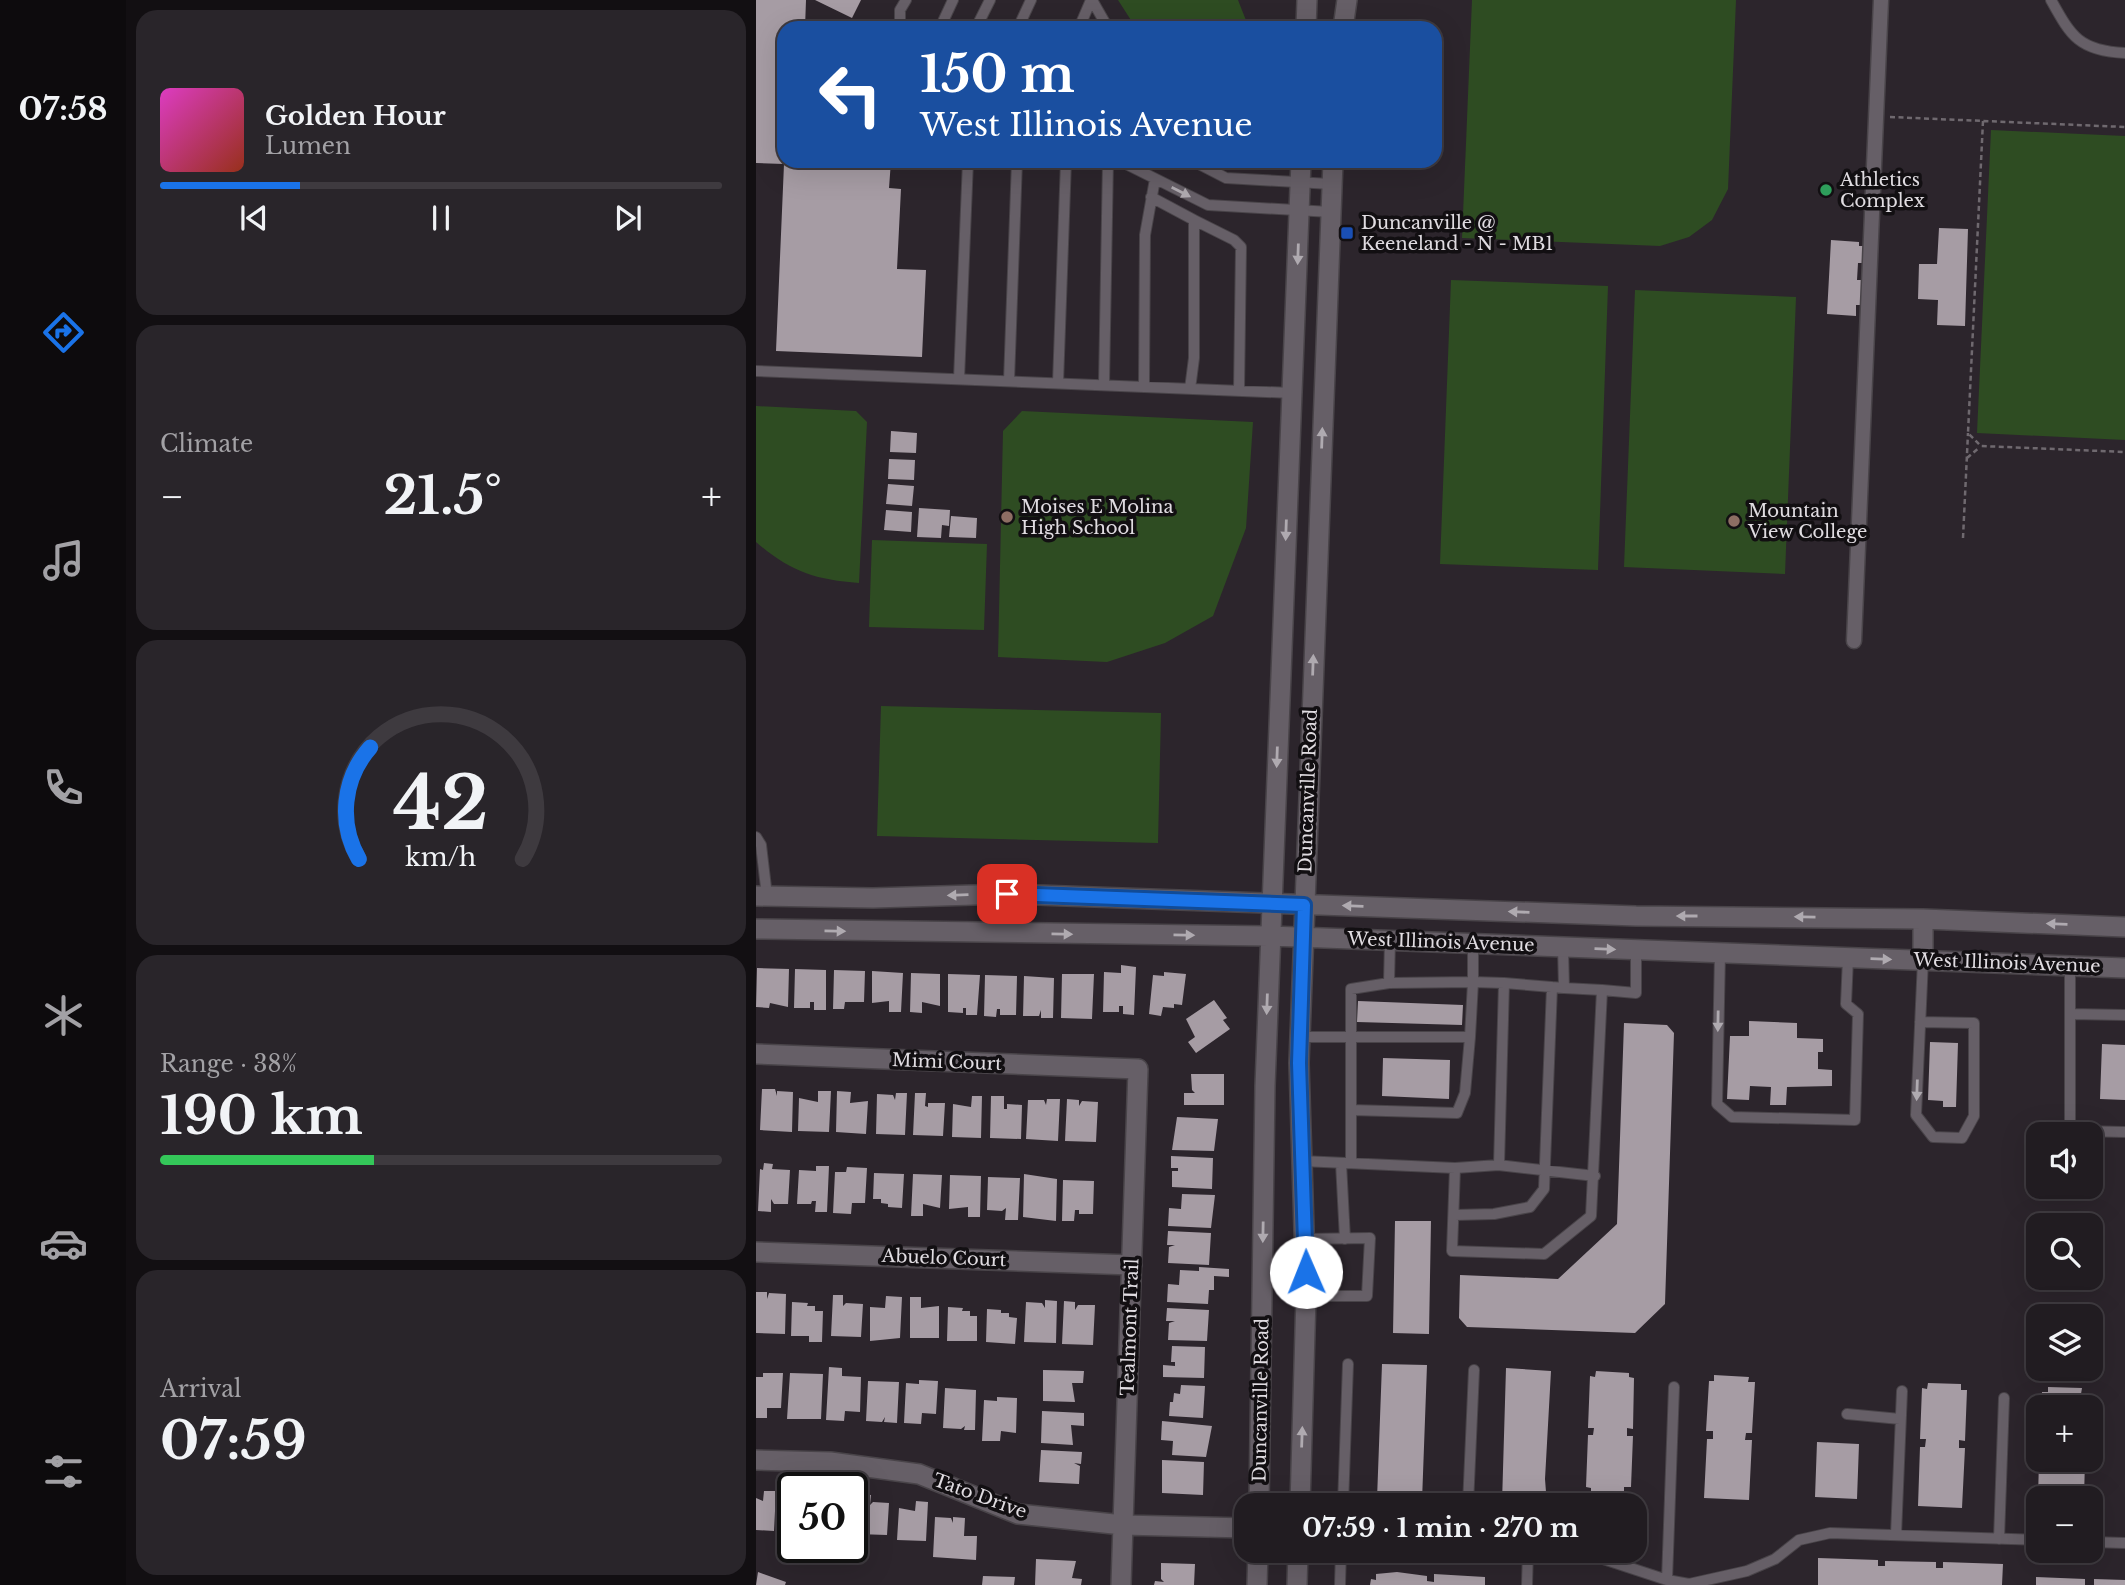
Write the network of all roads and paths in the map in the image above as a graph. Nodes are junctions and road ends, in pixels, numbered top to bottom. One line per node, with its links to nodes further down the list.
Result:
1 (906, 0): 10 (lane)
2 (953, 0): 11 (lane)
3 (990, 0): 12 (lane)
4 (1031, 0): 13 (lane)
5 (1091, 0): 14 (lane); 15 (lane)
6 (1307, 0): 16 (main road)
7 (1347, 0): 17 (main road)
8 (1881, 0): 19 (street)
9 (2051, 0): 18 (lane)
10 (900, 21)
11 (943, 21)
12 (980, 21)
13 (1021, 21)
14 (1082, 21)
15 (1104, 21)
16 (1306, 21)
17 (1344, 21)
18 (2125, 53)
19 (1876, 116): 20 (path); 50 (street)
20 (1983, 121): 21 (path); 45 (path)
21 (2125, 127)
22 (968, 168): 37 (lane)
23 (1017, 168): 38 (lane)
24 (1066, 168): 39 (lane)
25 (1108, 168): 40 (lane)
26 (1134, 168): 30 (lane)
27 (1207, 168): 29 (lane)
28 (1332, 168): 31 (main road, Duncanville Road)
29 (1301, 171): 31 (lane); 33 (main road, Duncanville Road)
30 (1155, 179): 32 (lane); 33 (lane, one-way to 33)
31 (1331, 184): 34 (main road, Duncanville Road)
32 (1151, 197): 35 (lane); 41 (lane)
33 (1299, 211): 34 (lane); 44 (main road, Duncanville Road, one-way to 44)
34 (1331, 212): 54 (main road, Duncanville Road, one-way to 34)
35 (1194, 220): 42 (lane); 43 (lane)
36 (756, 371): 37 (lane)
37 (959, 379): 38 (lane)
38 (1009, 382): 39 (lane)
39 (1058, 383): 40 (lane)
40 (1104, 385): 41 (lane)
41 (1144, 387): 42 (lane)
42 (1190, 389): 43 (lane)
43 (1239, 391): 44 (lane)
44 (1292, 393): 53 (main road, Duncanville Road, one-way to 53)
45 (1968, 433): 46 (path); 48 (path)
46 (1981, 446): 47 (path); 48 (path)
47 (2125, 452)
48 (1967, 458): 49 (path)
49 (1963, 538)
50 (1854, 640)
51 (756, 837): 52 (lane)
52 (762, 896): 53 (main road, West Illinois Avenue, one-way to 52); 58 (main road)
53 (1271, 903): 54 (main road, West Illinois Avenue); 59 (main road, Duncanville Road)
54 (1304, 905): 55 (main road, West Illinois Avenue, one-way to 54); 60 (main road, Duncanville Road)
55 (1636, 916): 56 (main road, West Illinois Avenue, one-way to 55); 64 (main road)
56 (1923, 919): 57 (main road, West Illinois Avenue, one-way to 56); 67 (main road)
57 (2125, 926)
58 (761, 930): 59 (main road, West Illinois Avenue, one-way to 59)
59 (1269, 936): 60 (main road, West Illinois Avenue); 106 (main road, Duncanville Road, one-way to 106)
60 (1303, 937): 61 (main road, West Illinois Avenue); 80 (main road, Duncanville Road)
61 (1390, 940): 62 (main road, West Illinois Avenue); 71 (lane)
62 (1473, 944): 63 (main road, West Illinois Avenue); 70 (lane)
63 (1563, 947): 64 (main road, West Illinois Avenue, one-way to 64); 74 (lane)
64 (1636, 950): 65 (main road, West Illinois Avenue); 75 (lane)
65 (1720, 953): 66 (main road, West Illinois Avenue); 66 (lane, one-way to 66)
66 (1848, 958): 67 (main road, West Illinois Avenue, one-way to 67)
67 (1923, 960): 68 (main road, West Illinois Avenue); 78 (lane)
68 (2070, 966): 69 (main road, West Illinois Avenue); 76 (lane)
69 (2125, 968)
70 (1473, 982): 71 (lane); 72 (lane); 81 (lane)
71 (1389, 983): 79 (lane)
72 (1504, 983): 73 (lane); 88 (lane)
73 (1552, 987): 74 (lane); 90 (lane)
74 (1564, 988): 75 (lane)
75 (1602, 990): 91 (lane)
76 (2070, 1014): 77 (lane); 85 (lane)
77 (2125, 1015)
78 (1920, 1022): 78 (lane, one-way to 78)
79 (1351, 1036): 80 (lane); 81 (lane); 84 (lane)
80 (1300, 1037): 86 (main road, Duncanville Road)
81 (1470, 1037): 84 (lane)
82 (756, 1054): 83 (main road, Mimi Court)
83 (1138, 1069): 96 (main road, Tealmont Trail)
84 (1351, 1110): 87 (lane)
85 (2125, 1132)
86 (1302, 1161): 87 (lane); 94 (main road, Duncanville Road)
87 (1346, 1163): 89 (lane); 93 (lane)
88 (1498, 1165): 89 (lane); 90 (lane)
89 (1455, 1168): 92 (lane)
90 (1547, 1168): 91 (lane); 92 (lane)
91 (1595, 1176): 92 (lane)
92 (1454, 1215)
93 (1345, 1239): 94 (lane); 97 (lane)
94 (1305, 1240): 97 (main road, Duncanville Road)
95 (756, 1252): 96 (main road, Abuelo Court)
96 (1132, 1265): 110 (main road, Tealmont Trail)
97 (1306, 1296): 107 (main road, Duncanville Road, one-way to 97)
98 (1348, 1364): 108 (lane)
99 (1474, 1370): 109 (lane)
100 (1674, 1387): 122 (lane)
101 (1902, 1391): 104 (lane)
102 (2004, 1398): 113 (lane)
103 (1847, 1414): 104 (lane)
104 (1900, 1419): 112 (lane)
105 (756, 1460): 110 (main road, Tato Drive)
106 (1259, 1493)
107 (1300, 1493)
108 (1343, 1493)
109 (1469, 1493)
110 (1123, 1525): 111 (main road, Tato Drive); 124 (main road, Tealmont Trail)
111 (1234, 1528)
112 (1896, 1535): 113 (lane); 123 (lane)
113 (1999, 1539): 114 (lane)
114 (2026, 1540)
115 (2103, 1542): 116 (lane)
116 (2125, 1543)
117 (1258, 1563): 125 (main road)
118 (1298, 1563): 126 (main road)
119 (1341, 1563): 127 (lane)
120 (1528, 1563): 128 (lane)
121 (1615, 1563): 122 (lane)
122 (1667, 1580): 123 (lane)
123 (1689, 1584)
124 (1121, 1585)
125 (1257, 1585)
126 (1297, 1585)
127 (1340, 1585)
128 (1527, 1585)

